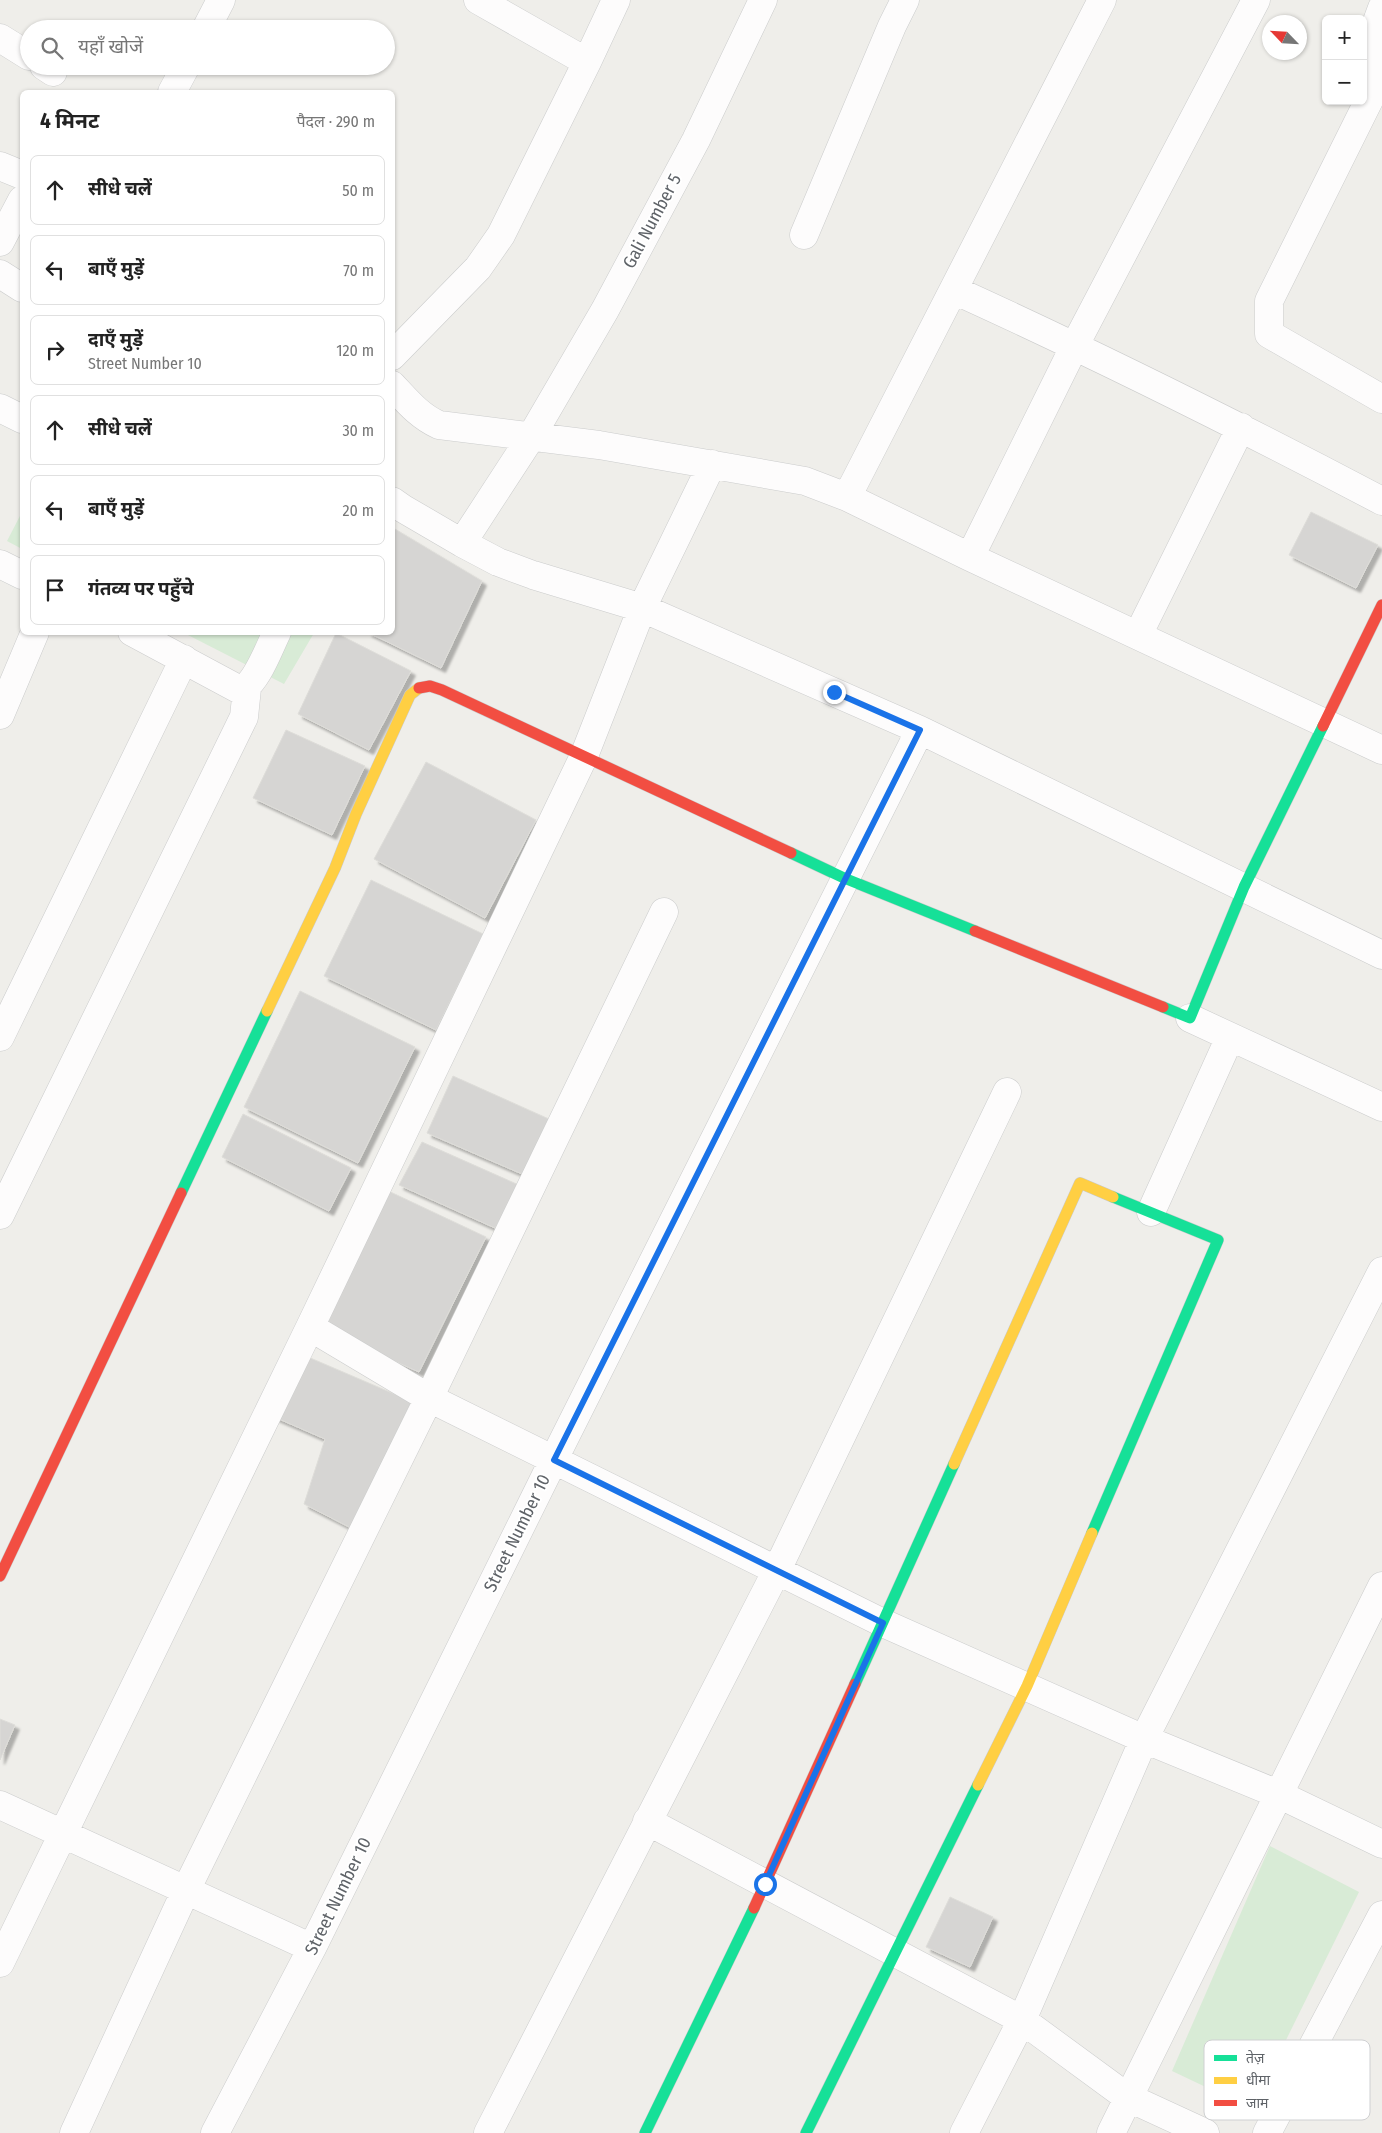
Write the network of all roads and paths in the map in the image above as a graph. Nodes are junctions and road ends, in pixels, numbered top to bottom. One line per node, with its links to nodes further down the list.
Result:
1 (221, 0): 9 (street)
2 (478, 0): 12 (street)
3 (616, 0): 12 (street)
4 (763, 0): 30 (street, Gali Number 5)
5 (905, 0): 18 (street)
6 (1102, 0): 22 (street)
7 (1256, 0): 23 (street)
8 (1382, 8): 26 (street)
9 (211, 20)
10 (0, 38): 11 (street)
11 (20, 50)
12 (587, 62): 24 (street)
13 (181, 75): 14 (street)
14 (173, 90)
15 (0, 166): 16 (street)
16 (20, 174)
17 (20, 204): 19 (street)
18 (804, 236)
19 (0, 242)
20 (0, 274): 21 (street)
21 (20, 287)
22 (954, 290): 23 (street); 32 (street)
23 (1075, 345): 29 (street); 36 (street)
24 (395, 353)
25 (395, 388): 30 (street)
26 (1382, 399)
27 (0, 408): 28 (street)
28 (20, 418)
29 (1242, 427): 33 (street); 44 (street)
30 (531, 437): 31 (street); 35 (street, Gali Number 5)
31 (712, 464): 32 (street); 40 (street)
32 (847, 497): 36 (street)
33 (1382, 501)
34 (395, 502): 35 (street)
35 (462, 544): 40 (street)
36 (970, 557): 44 (street)
37 (0, 564): 38 (street)
38 (20, 574)
39 (1382, 605): 48 (street)
40 (642, 608): 49 (street); 51 (street)
41 (34, 635): 47 (street)
42 (138, 635): 45 (street)
43 (275, 635): 46 (street)
44 (1138, 635): 48 (street)
45 (184, 659): 46 (street); 57 (street)
46 (246, 688): 62 (street)
47 (4, 699)
48 (1324, 722): 50 (street); 53 (street)
49 (920, 730): 52 (street, Street Number 10); 53 (street)
50 (1382, 750)
51 (584, 756): 52 (street); 64 (street); 68 (street)
52 (844, 878): 56 (street); 66 (street, Street Number 10)
53 (1244, 887): 55 (street); 56 (street)
54 (664, 912): 65 (street)
55 (1382, 955)
56 (1190, 1018): 58 (street)
57 (0, 1037)
58 (1230, 1037): 60 (street); 61 (street)
59 (1007, 1092): 67 (street)
60 (1382, 1107)
61 (1151, 1212): 70 (street); 71 (street)
62 (0, 1215)
63 (1382, 1271): 72 (street)
64 (310, 1326): 65 (street); 76 (street)
65 (429, 1398): 66 (street); 79 (street)
66 (554, 1460): 67 (street); 81 (street, Street Number 10)
67 (776, 1572): 70 (street); 75 (street)
68 (0, 1576)
69 (1382, 1586): 73 (street)
70 (883, 1623): 71 (street); 78 (street)
71 (1026, 1686): 72 (street); 82 (street)
72 (1144, 1739): 73 (street); 84 (street)
73 (1278, 1794): 77 (street); 86 (street)
74 (0, 1804): 76 (street)
75 (647, 1821): 78 (street); 90 (street)
76 (63, 1834): 79 (street); 83 (street)
77 (1382, 1844)
78 (765, 1884): 82 (street); 91 (street)
79 (186, 1890): 81 (street); 88 (street)
80 (1382, 1915): 85 (street)
81 (312, 1948): 89 (street, Street Number 10)
82 (895, 1951): 84 (street); 92 (street)
83 (0, 1964)
84 (1022, 2020): 86 (street); 93 (street)
85 (1316, 2040)
86 (1128, 2097): 94 (street); 95 (street)
87 (1274, 2120): 96 (street)
88 (74, 2133)
89 (215, 2133)
90 (488, 2133)
91 (645, 2133)
92 (806, 2133)
93 (964, 2133)
94 (1111, 2133)
95 (1204, 2133)
96 (1267, 2133)

